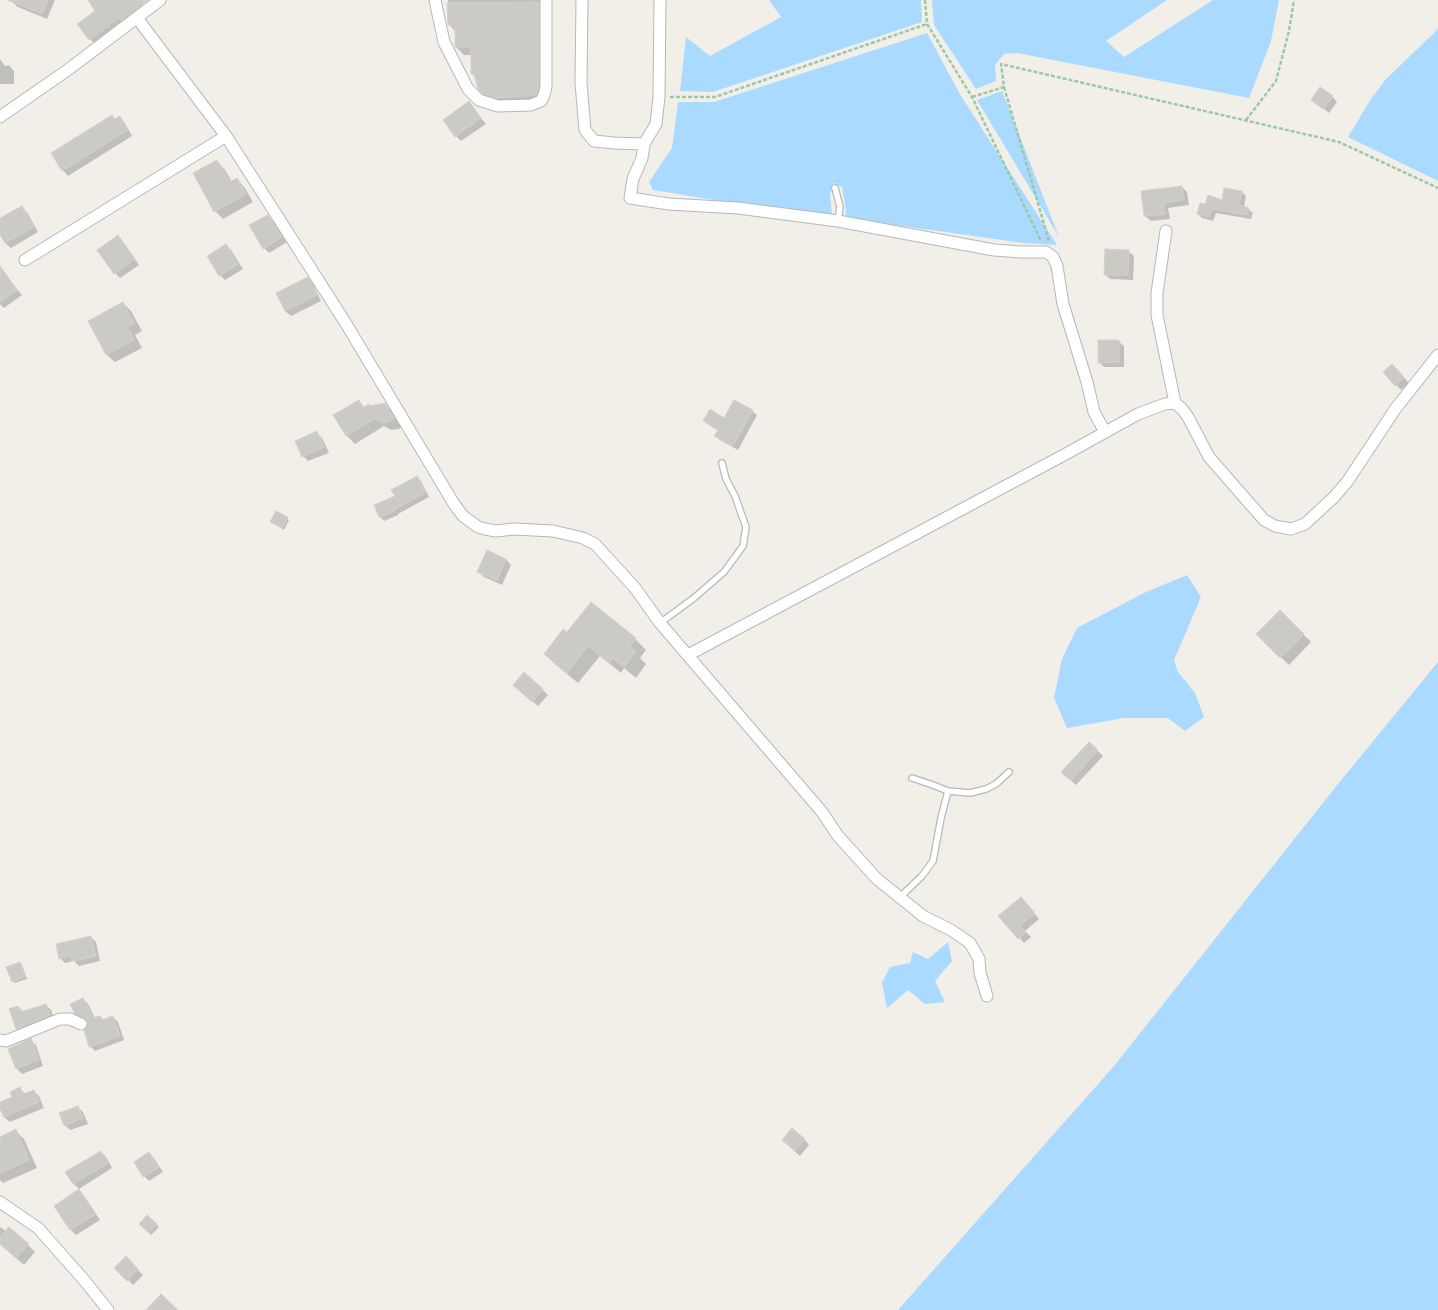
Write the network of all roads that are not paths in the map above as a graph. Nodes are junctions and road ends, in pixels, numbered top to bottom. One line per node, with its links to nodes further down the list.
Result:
1 (160, 0): 6 (street)
2 (435, 0): 3 (street)
3 (546, 0)
4 (582, 0): 9 (street)
5 (660, 0): 9 (street)
6 (137, 18): 7 (street); 8 (street)
7 (0, 117)
8 (226, 136): 13 (street); 18 (street)
9 (644, 144): 11 (street)
10 (835, 188): 11 (lane)
11 (838, 221): 16 (street)
12 (1166, 231): 15 (street)
13 (25, 260)
14 (1438, 355): 15 (street)
15 (1175, 403): 16 (street)
16 (1105, 432): 19 (street)
17 (722, 463): 18 (lane)
18 (660, 623): 19 (street)
19 (688, 655): 23 (street)
20 (1008, 772): 22 (lane)
21 (912, 778): 22 (lane)
22 (948, 791): 23 (lane)
23 (900, 898): 24 (street)
24 (987, 996)
25 (81, 1024): 26 (street)
26 (0, 1040)
27 (0, 1202): 28 (street)
28 (108, 1310)

